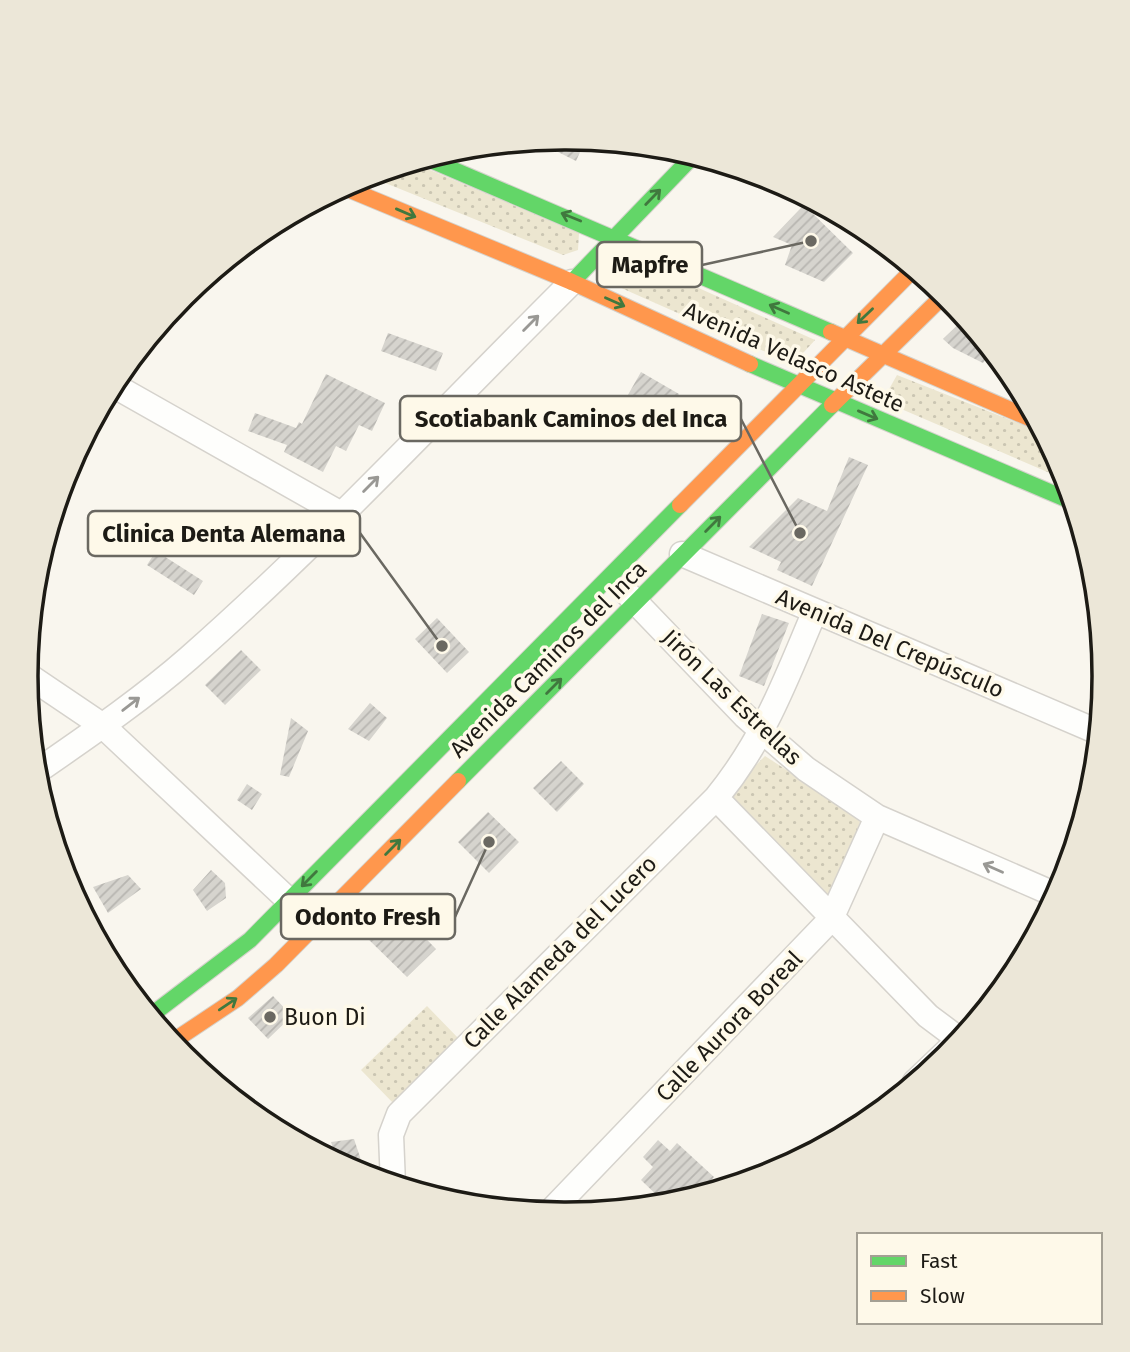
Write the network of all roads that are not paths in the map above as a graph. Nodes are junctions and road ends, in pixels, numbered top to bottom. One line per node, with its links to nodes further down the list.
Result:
1 (442, 164): 4 (main road, Avenida Velasco Astete, one-way to 1)
2 (685, 164): 4 (main road, one-way to 2)
3 (357, 193): 6 (main road, Avenida Velasco Astete, one-way to 6)
4 (615, 235): 6 (main road); 8 (main road, Avenida Velasco Astete, one-way to 4)
5 (907, 276): 8 (main road, Avenida Caminos del Inca, one-way to 8)
6 (572, 282): 10 (main road, Avenida Velasco Astete, one-way to 10); 15 (street, one-way to 6)
7 (936, 303): 9 (main road, Avenida Caminos del Inca)
8 (842, 339): 9 (main road, Avenida Velasco Astete); 10 (main road, Avenida Caminos del Inca)
9 (884, 355): 12 (main road, Avenida Caminos del Inca); 13 (main road, Avenida Velasco Astete)
10 (796, 385): 12 (main road, Avenida Velasco Astete); 17 (main road, Avenida Caminos del Inca)
11 (123, 390): 15 (street)
12 (836, 402): 14 (main road, Avenida Velasco Astete, one-way to 14); 16 (main road, Avenida Caminos del Inca, one-way to 12)
13 (1022, 414)
14 (1060, 496)
15 (341, 514): 21 (street, one-way to 15)
16 (681, 554): 18 (main road, Avenida Caminos del Inca); 19 (street, Avenida Del Crepúsculo)
17 (609, 573): 18 (street, Jirón Las Estrellas); 28 (main road, Avenida Caminos del Inca, one-way to 28)
18 (636, 603): 23 (street, Jirón Las Estrellas); 30 (main road, Avenida Caminos del Inca, one-way to 18)
19 (815, 611): 22 (street, Avenida Del Crepúsculo); 23 (street, Calle Alameda del Lucero)
20 (38, 682): 21 (street)
21 (103, 726): 24 (street); 28 (street)
22 (1088, 728)
23 (763, 731): 25 (street, Calle Alameda del Lucero); 26 (street, Jirón Las Estrellas)
24 (46, 765)
25 (716, 798): 29 (street); 34 (street, Calle Alameda del Lucero)
26 (877, 817): 27 (street, Jirón Las Estrellas, one-way to 26); 29 (street, Calle Aurora Boreal)
27 (1045, 890)
28 (289, 898): 30 (street); 31 (main road, Avenida Caminos del Inca)
29 (831, 919): 32 (street); 35 (street, Calle Aurora Boreal)
30 (315, 925): 33 (main road, Avenida Caminos del Inca, one-way to 30)
31 (158, 1010)
32 (951, 1034)
33 (181, 1036)
34 (393, 1174)
35 (560, 1202)

